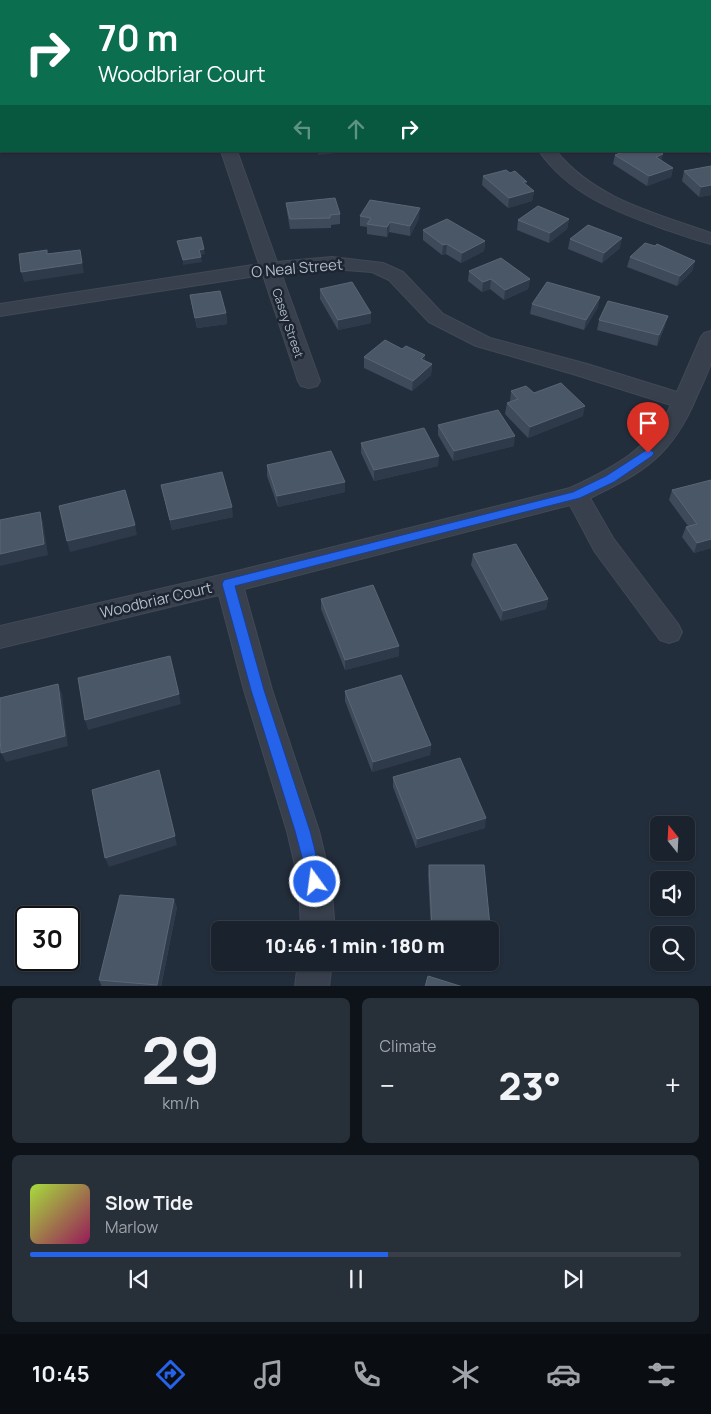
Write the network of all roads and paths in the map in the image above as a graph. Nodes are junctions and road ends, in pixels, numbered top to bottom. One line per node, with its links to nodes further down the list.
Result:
1 (228, 152): 4 (street, Casey Street)
2 (548, 152): 3 (street)
3 (711, 239)
4 (270, 268): 5 (street, O Neal Street); 7 (street, Casey Street); 8 (street, O Neal Street)
5 (0, 310)
6 (711, 337): 8 (street, Woodbriar Court)
7 (309, 380)
8 (682, 401): 9 (street, Woodbriar Court)
9 (576, 495): 10 (street, Woodbriar Court); 11 (street)
10 (228, 584): 12 (street, Woodbriar Court); 13 (street)
11 (669, 632)
12 (0, 637)
13 (317, 921)
14 (314, 971): 15 (street)
15 (312, 986)

